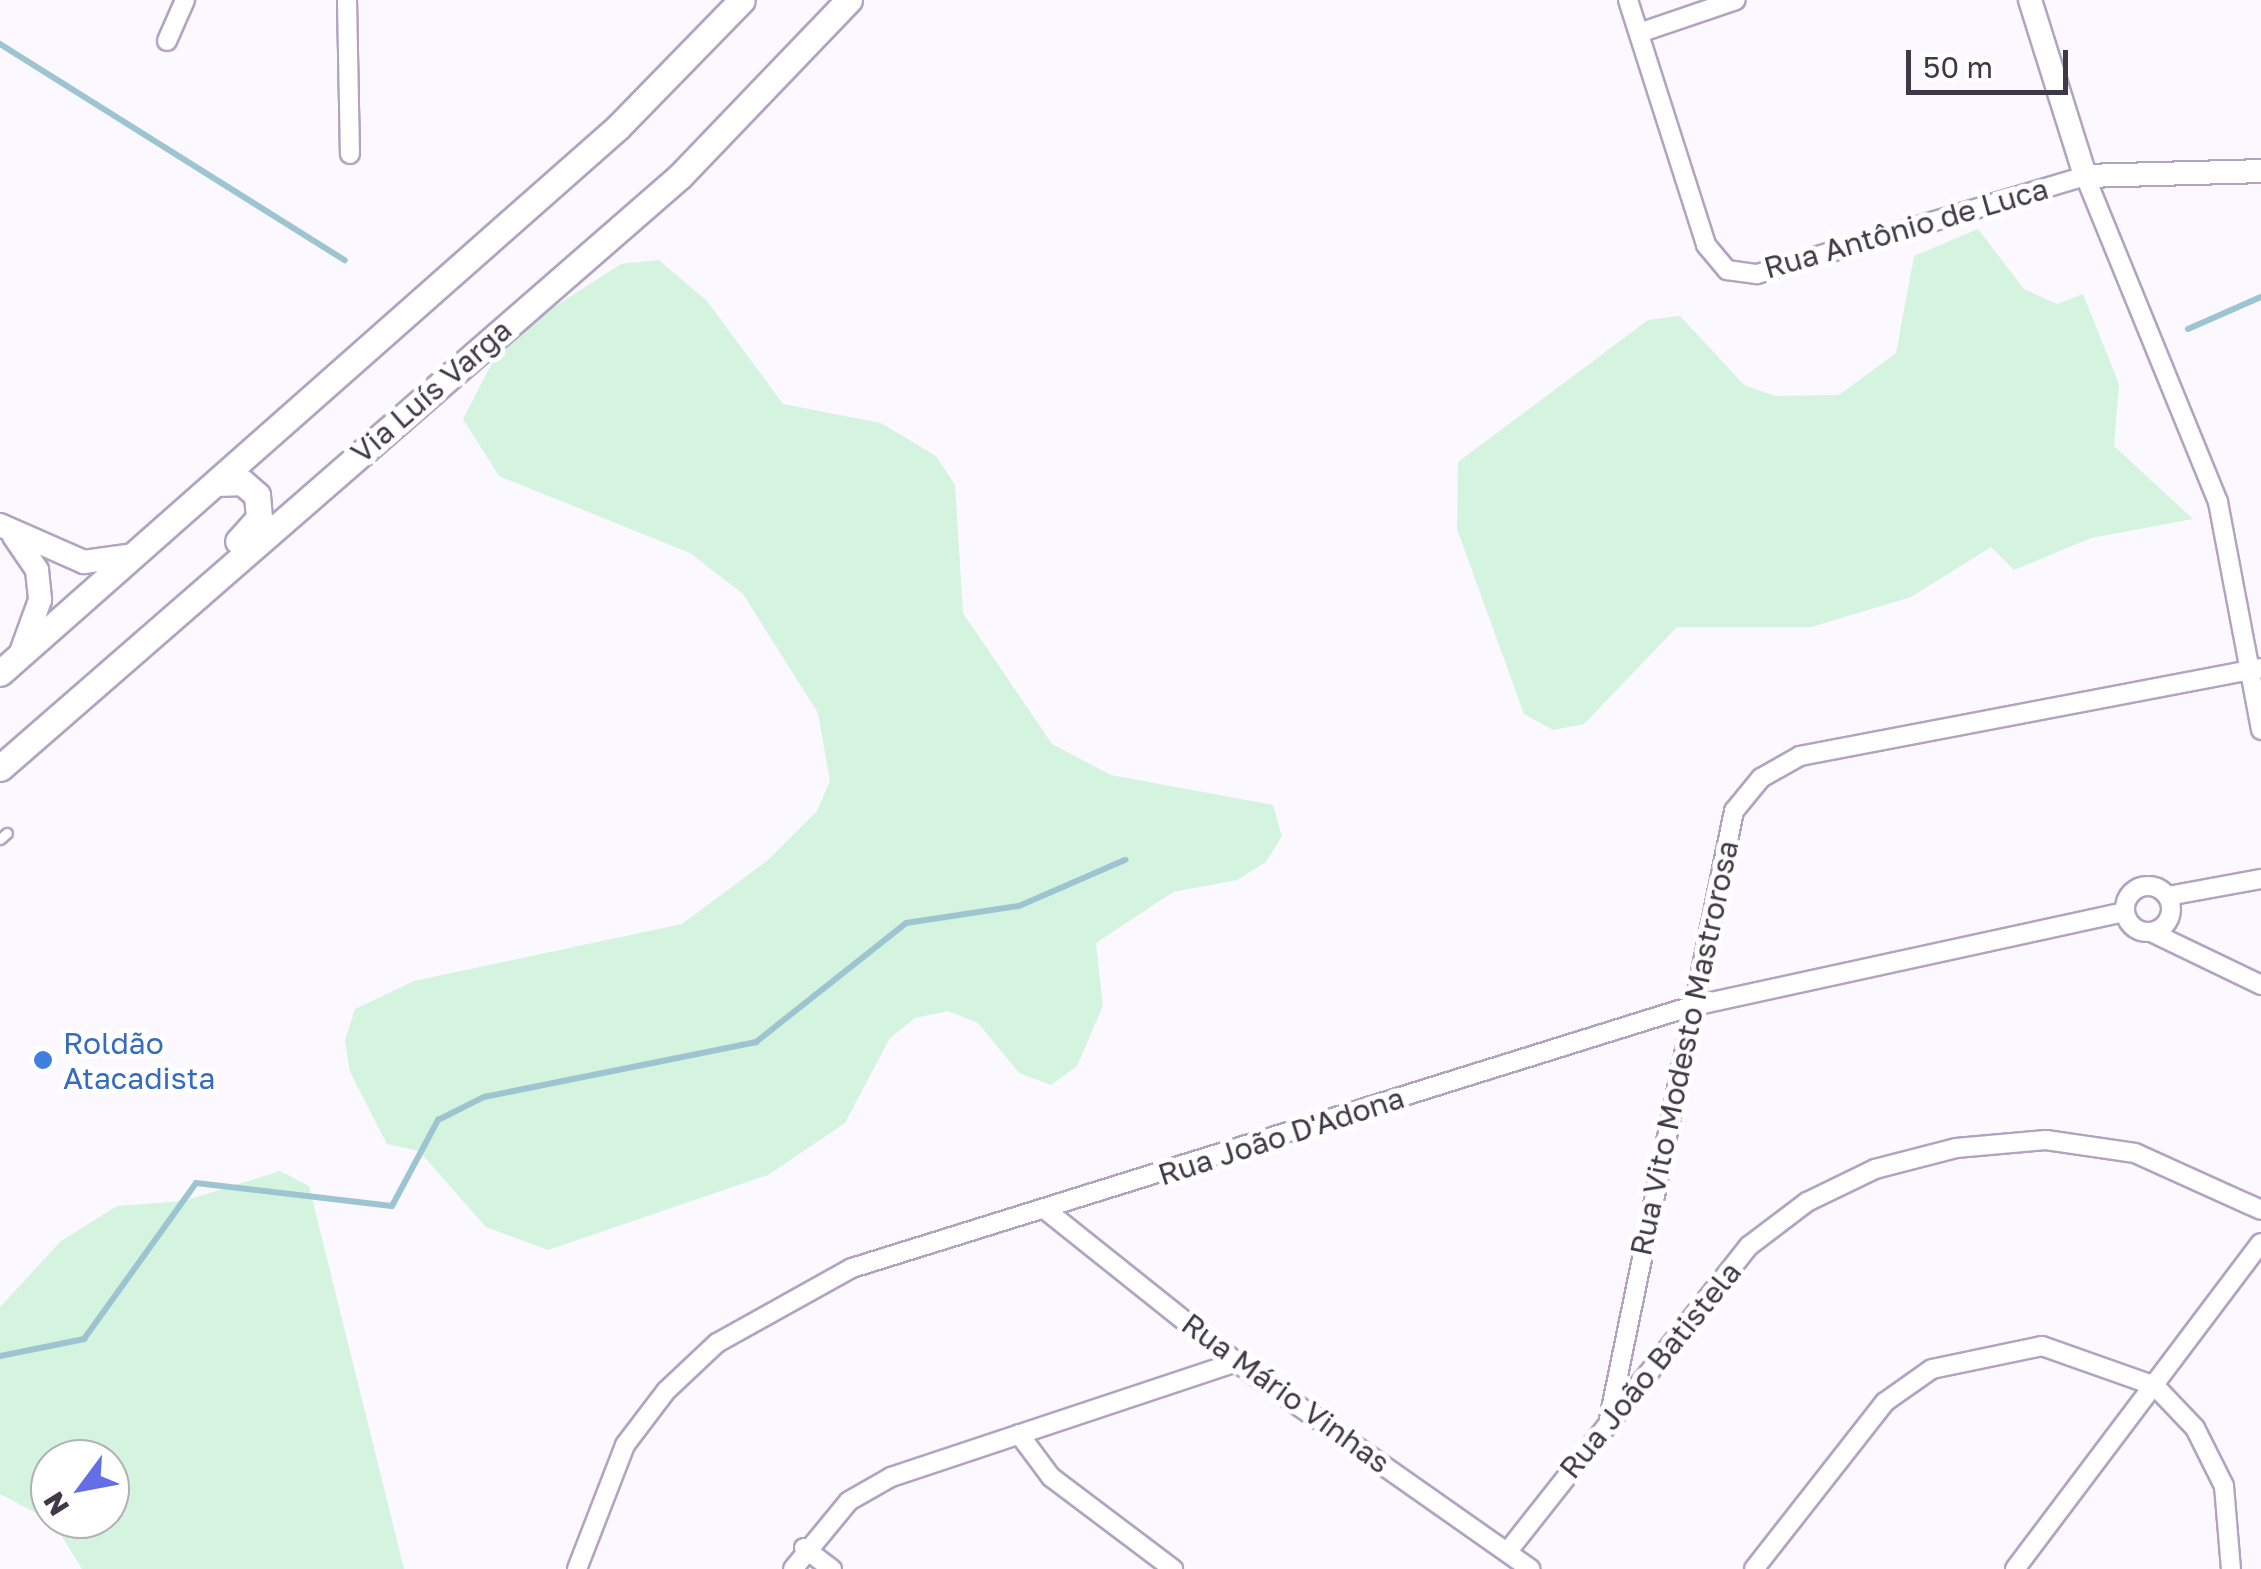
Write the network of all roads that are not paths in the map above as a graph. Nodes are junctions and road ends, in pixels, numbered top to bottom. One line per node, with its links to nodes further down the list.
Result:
1 (185, 0): 9 (street)
2 (346, 0): 10 (street)
3 (742, 0): 13 (main road)
4 (849, 0): 16 (main road, Via Luís Varga)
5 (1628, 0): 8 (street)
6 (1736, 0): 8 (street)
7 (2030, 0): 12 (street)
8 (1639, 32): 12 (street, Rua Antônio de Luca)
9 (167, 40)
10 (350, 154)
11 (2261, 171): 12 (street)
12 (2084, 176): 18 (street)
13 (216, 483): 15 (main road); 16 (main road)
14 (6, 529): 15 (street); 17 (street)
15 (133, 556): 17 (main road)
16 (148, 637): 21 (main road, Via Luís Varga)
17 (20, 655): 19 (main road)
18 (2256, 669): 20 (street); 27 (street, Rua Vito Modesto Mastrorosa)
19 (0, 673)
20 (2261, 730)
21 (0, 768)
22 (2261, 879): 23 (street)
23 (2168, 896): 24 (street, Rua João D'Adona); 25 (street)
24 (2125, 912): 25 (street); 27 (street, Rua João D'Adona)
25 (2151, 932): 26 (street)
26 (2261, 985)
27 (1689, 1007): 28 (street, Rua João D'Adona); 33 (street, Rua Vito Modesto Mastrorosa)
28 (1048, 1210): 31 (street, Rua Mário Vinhas); 37 (street, Rua João D'Adona)
29 (2261, 1210): 33 (street, Rua João Batistela)
30 (2261, 1243): 32 (street)
31 (1236, 1362): 34 (street); 36 (street, Rua Mário Vinhas)
32 (2155, 1386): 42 (street); 43 (street); 44 (street)
33 (1609, 1420): 36 (street, Rua João Batistela)
34 (1019, 1434): 35 (street); 40 (street)
35 (804, 1548): 38 (street); 39 (street)
36 (1508, 1552): 41 (street, Rua Mário Vinhas)
37 (577, 1569)
38 (793, 1569)
39 (832, 1569)
40 (1173, 1569)
41 (1530, 1569)
42 (1754, 1569)
43 (2016, 1569)
44 (2231, 1569)

